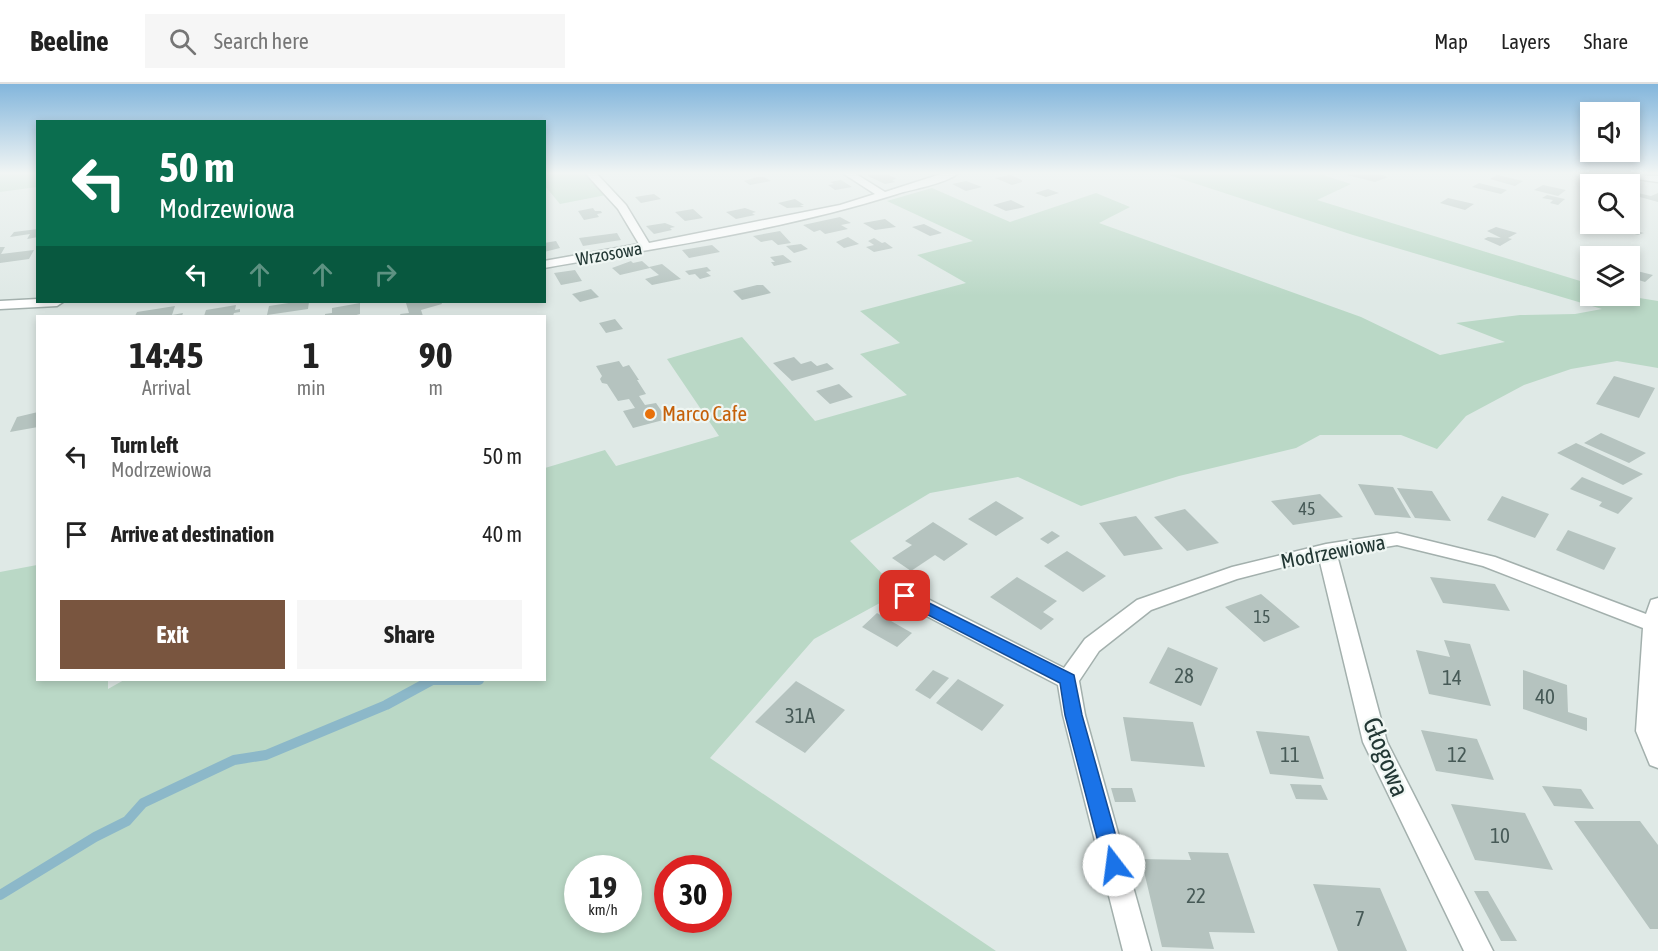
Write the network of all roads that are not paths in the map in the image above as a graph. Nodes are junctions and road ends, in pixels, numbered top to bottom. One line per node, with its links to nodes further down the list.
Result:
1 (626, 214): 3 (street)
2 (809, 214): 3 (street, Wrzosowa)
3 (646, 247): 4 (street, Wrzosowa)
4 (546, 265)
5 (38, 303): 6 (street)
6 (0, 305)
7 (1326, 550): 9 (street, Modrzewiowa); 10 (street, Modrzewiowa); 13 (street, Głogowa)
8 (905, 596): 10 (street)
9 (1657, 619): 11 (street)
10 (1068, 680): 12 (street)
11 (1658, 758)
12 (1137, 951)
13 (1479, 951)

